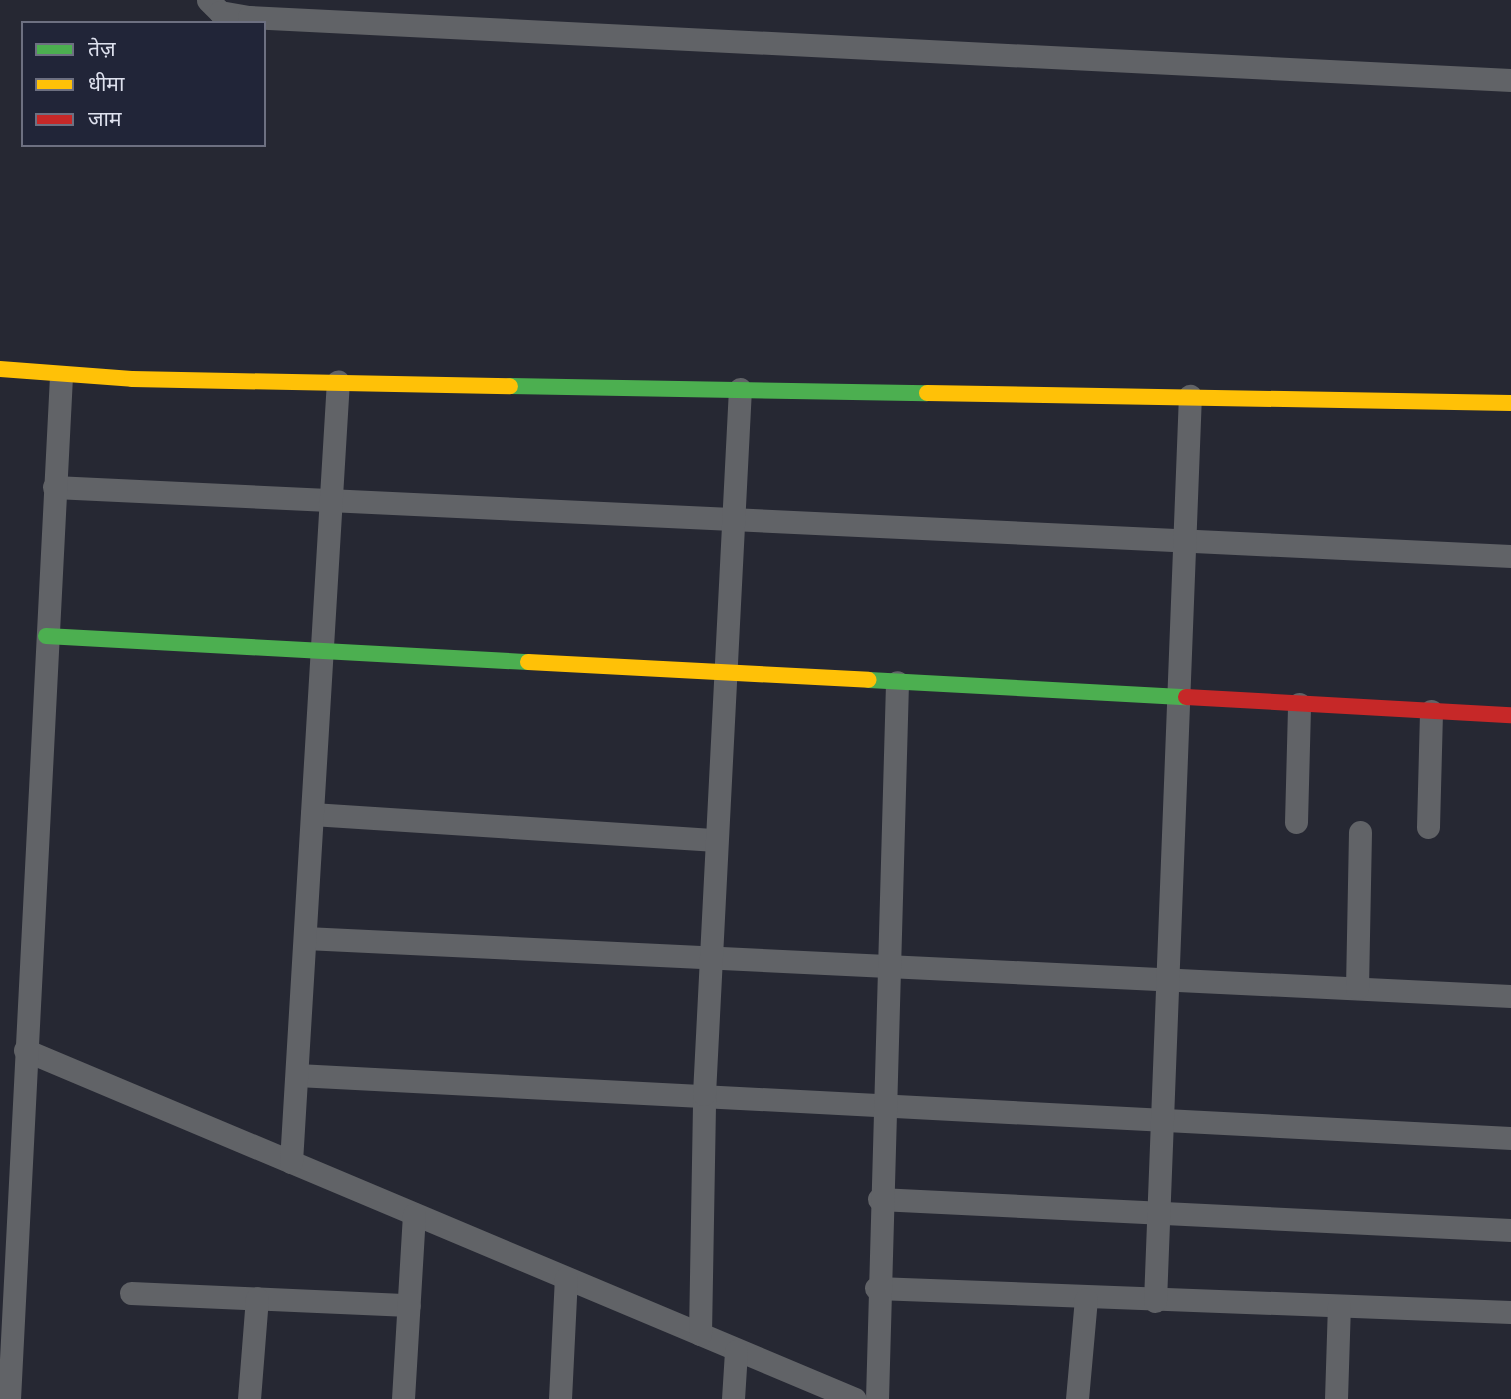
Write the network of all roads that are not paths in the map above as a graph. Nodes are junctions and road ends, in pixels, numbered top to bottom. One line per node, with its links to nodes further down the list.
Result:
1 (208, 0): 2 (street)
2 (1511, 80)
3 (0, 369): 4 (street)
4 (61, 377): 5 (street); 9 (street)
5 (338, 381): 6 (street); 10 (street)
6 (740, 389): 7 (street); 11 (street)
7 (1190, 396): 8 (street); 12 (street)
8 (1511, 403)
9 (54, 487): 10 (street); 14 (street)
10 (331, 500): 11 (street); 15 (street)
11 (731, 519): 12 (street); 16 (street)
12 (1186, 541): 13 (street); 18 (street)
13 (1511, 556)
14 (46, 636): 15 (street); 33 (street)
15 (322, 651): 16 (street); 22 (street)
16 (724, 673): 17 (street); 26 (street)
17 (897, 682): 18 (street); 29 (street)
18 (1180, 697): 19 (street); 30 (street)
19 (1299, 704): 20 (street); 23 (street)
20 (1431, 711): 21 (street); 24 (street)
21 (1511, 715)
22 (312, 814): 26 (street); 27 (street)
23 (1296, 822)
24 (1429, 827)
25 (1360, 832): 31 (street)
26 (716, 840): 28 (street)
27 (305, 939): 28 (street); 34 (street)
28 (712, 958): 29 (street); 35 (street)
29 (888, 966): 30 (street); 36 (street)
30 (1168, 979): 31 (street); 37 (street)
31 (1357, 988): 32 (street)
32 (1511, 996)
33 (25, 1050): 39 (street); 55 (street)
34 (297, 1075): 35 (street); 39 (street)
35 (704, 1094): 36 (street); 53 (street)
36 (883, 1104): 37 (street); 40 (street)
37 (1162, 1119): 38 (street); 41 (street)
38 (1511, 1138)
39 (291, 1162): 42 (street)
40 (879, 1199): 41 (street); 45 (street)
41 (1159, 1213): 43 (street); 49 (street)
42 (414, 1214): 44 (street); 50 (street)
43 (1511, 1230)
44 (566, 1278): 53 (street); 58 (street)
45 (876, 1288): 48 (street); 61 (street)
46 (131, 1293): 47 (street)
47 (257, 1298): 50 (street); 56 (street)
48 (1086, 1298): 49 (street); 62 (street)
49 (1155, 1301): 51 (street)
50 (409, 1305): 57 (street)
51 (1339, 1306): 52 (street); 63 (street)
52 (1511, 1312)
53 (700, 1334): 54 (street)
54 (736, 1351): 59 (street); 60 (street)
55 (9, 1399)
56 (249, 1399)
57 (404, 1399)
58 (561, 1399)
59 (733, 1399)
60 (855, 1399)
61 (877, 1399)
62 (1077, 1399)
63 (1336, 1399)

